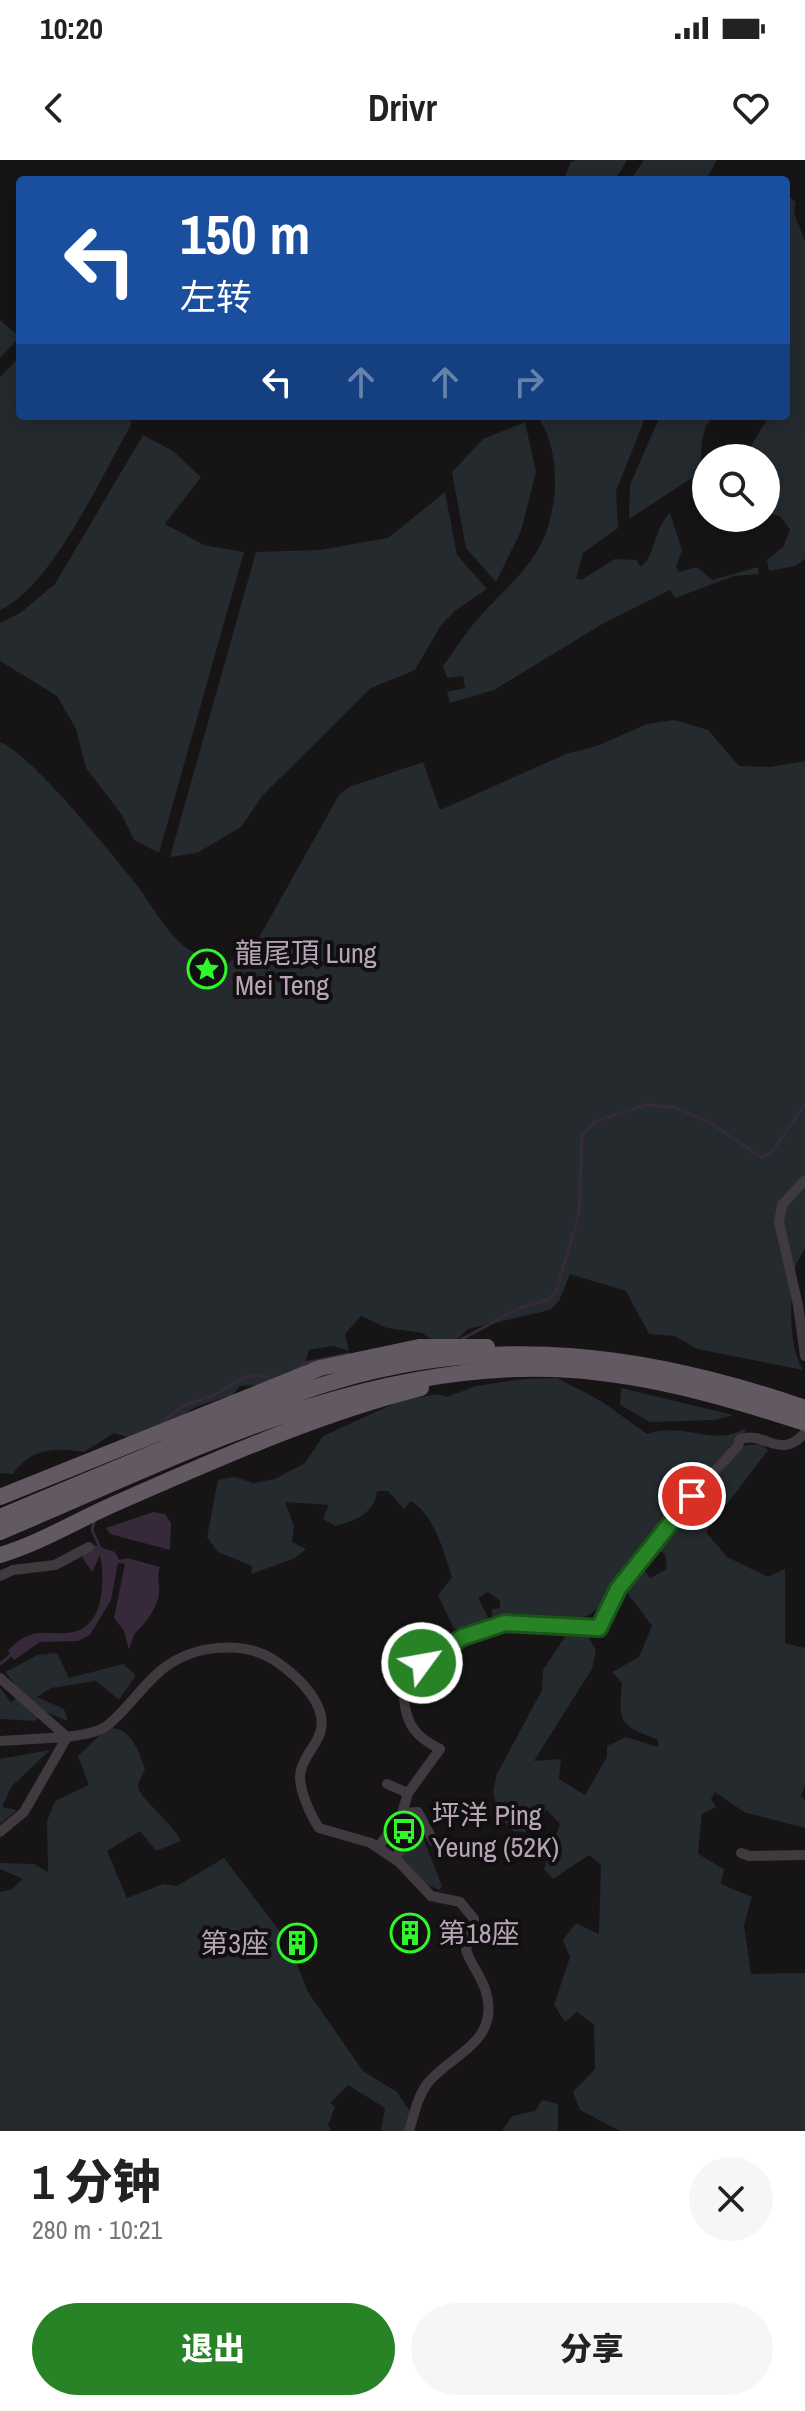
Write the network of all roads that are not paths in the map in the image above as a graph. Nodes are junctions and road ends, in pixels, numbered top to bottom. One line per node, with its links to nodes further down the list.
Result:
1 (805, 1180): 2 (street)
2 (805, 1356)
3 (479, 1362): 4 (highway); 4 (highway); 5 (highway); 6 (highway); 7 (highway); 9 (highway)
4 (803, 1419): 15 (street)
5 (0, 1497)
6 (0, 1517)
7 (0, 1532)
8 (89, 1547): 10 (street)
9 (0, 1555)
10 (0, 1576)
11 (0, 1678): 12 (street)
12 (67, 1737): 13 (street); 17 (street); 19 (street)
13 (0, 1741)
14 (387, 1784): 15 (street)
15 (408, 1793): 16 (street)
16 (404, 1813): 18 (street); 19 (street); 22 (street)
17 (0, 1832)
18 (434, 1842)
19 (378, 1847): 22 (street)
20 (741, 1853): 21 (street)
21 (805, 1855)
22 (395, 1859): 23 (street)
23 (409, 2131)

